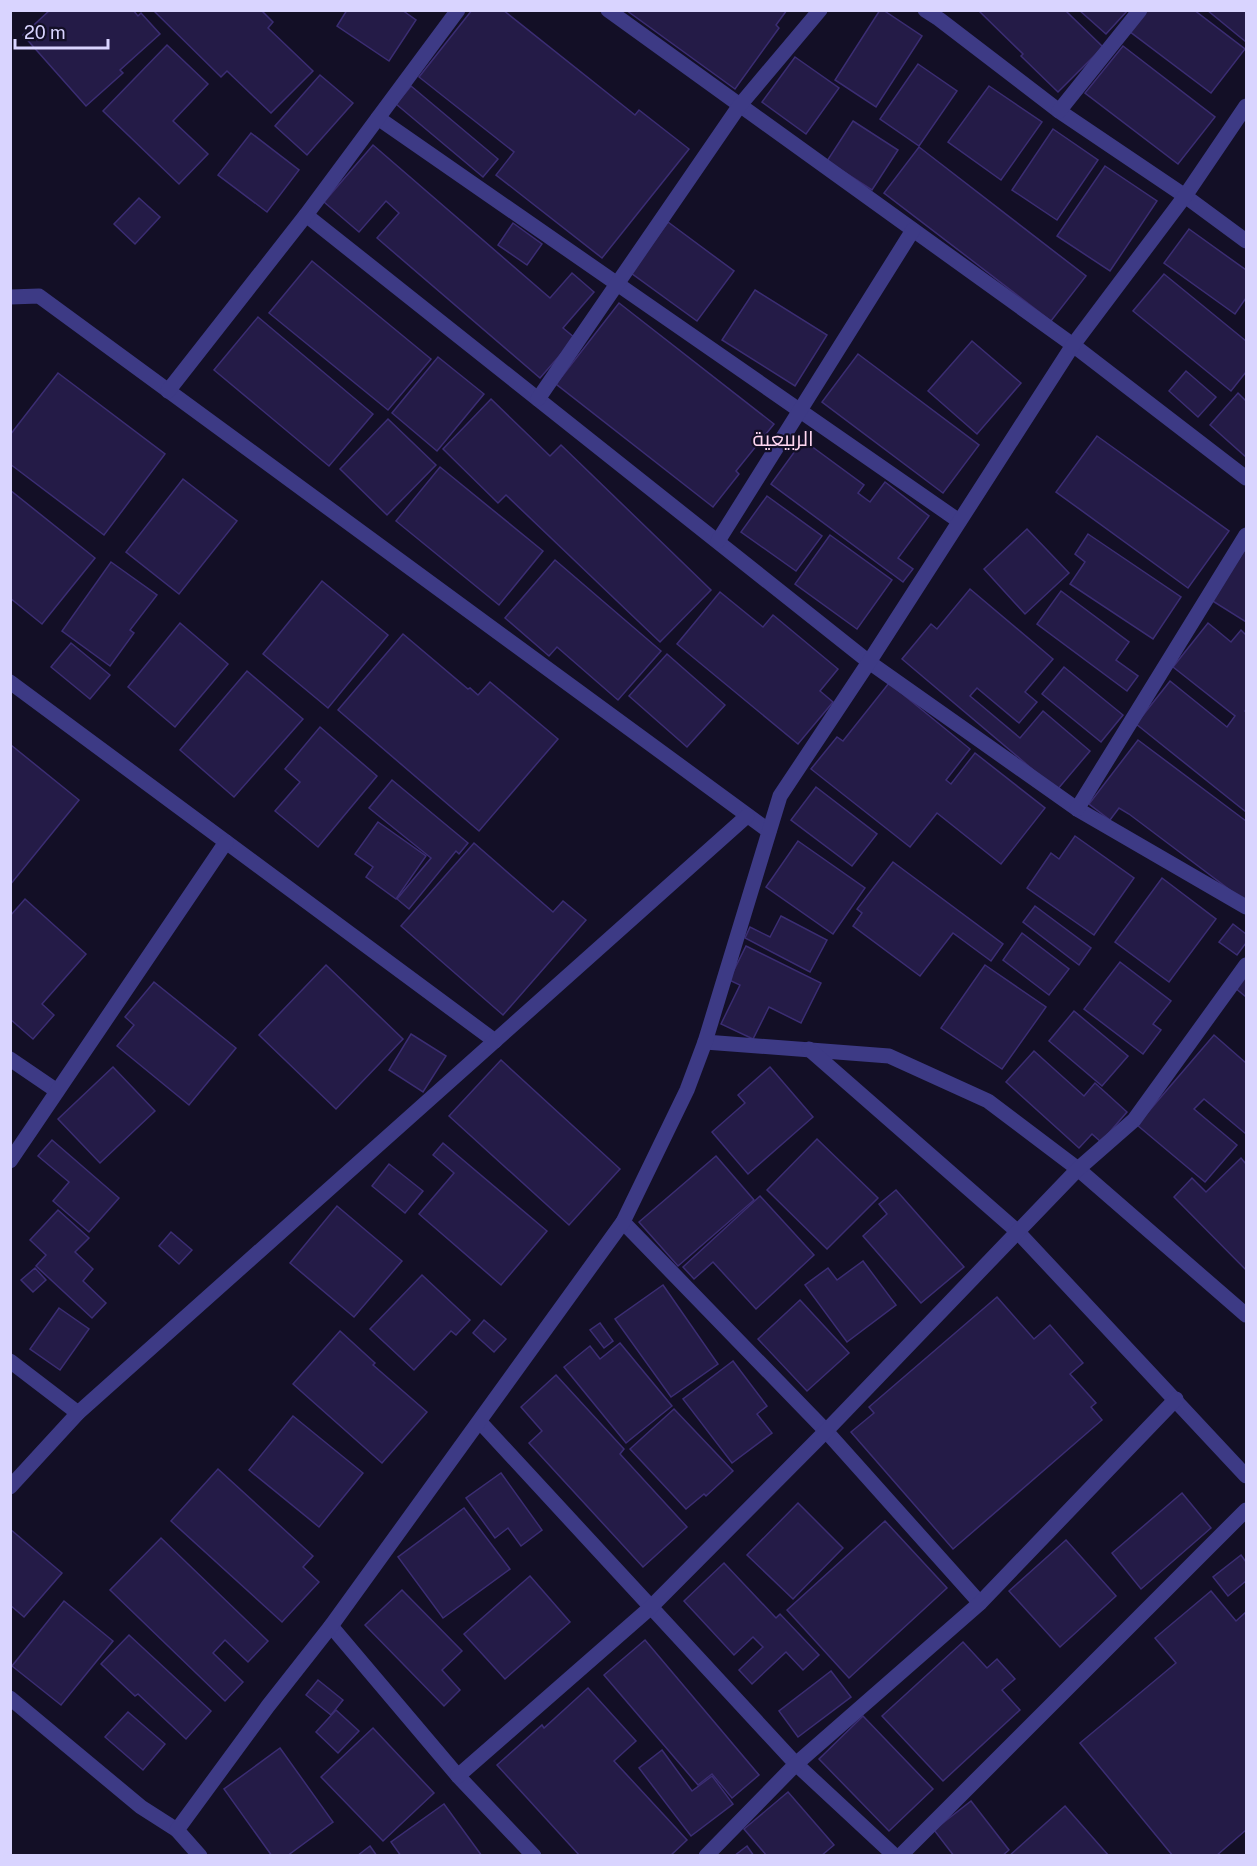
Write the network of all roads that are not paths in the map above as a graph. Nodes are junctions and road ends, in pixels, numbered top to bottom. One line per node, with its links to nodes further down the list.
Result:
1 (458, 10): 10 (street)
2 (608, 10): 7 (street)
3 (820, 10): 7 (street)
4 (925, 10): 6 (street)
5 (1140, 10): 9 (street)
6 (943, 15): 9 (street)
7 (740, 105): 13 (street); 15 (street)
8 (1246, 105): 11 (street)
9 (1059, 111): 11 (street)
10 (378, 118): 12 (street); 15 (street)
11 (1185, 196): 14 (street); 18 (street)
12 (306, 215): 19 (street); 20 (street)
13 (913, 230): 18 (street); 21 (street)
14 (1246, 241)
15 (617, 284): 20 (street); 21 (street)
16 (12, 295): 17 (street); 19 (street)
17 (10, 312)
18 (1073, 345): 22 (street); 23 (street)
19 (168, 391): 29 (street)
20 (538, 399): 25 (street)
21 (801, 411): 23 (street); 25 (street)
22 (1246, 478)
23 (959, 522): 26 (street)
24 (1246, 535): 28 (street)
25 (718, 541): 26 (street)
26 (869, 662): 28 (street); 30 (street)
27 (10, 682): 31 (street)
28 (1077, 809): 32 (street)
29 (747, 816): 30 (street); 34 (street)
30 (769, 831): 35 (street)
31 (226, 842): 34 (street); 38 (street)
32 (1246, 907)
33 (1246, 965): 40 (street)
34 (495, 1041): 46 (street)
35 (705, 1042): 36 (street); 41 (street)
36 (808, 1049): 40 (street); 42 (street)
37 (10, 1059): 38 (street)
38 (57, 1091): 39 (street)
39 (10, 1161)
40 (1078, 1169): 42 (street); 43 (street)
41 (623, 1222): 47 (street); 48 (street)
42 (1017, 1230): 45 (street); 48 (street)
43 (1246, 1315)
44 (10, 1361): 46 (street)
45 (1176, 1399): 49 (street); 52 (street)
46 (78, 1413): 50 (street)
47 (480, 1422): 53 (street); 54 (street)
48 (826, 1431): 52 (street); 53 (street)
49 (1246, 1476)
50 (10, 1487)
51 (1246, 1510): 63 (street)
52 (980, 1603): 56 (street)
53 (650, 1608): 56 (street); 57 (street)
54 (331, 1626): 57 (street); 58 (street)
55 (10, 1698): 58 (street)
56 (796, 1764): 61 (street); 62 (street)
57 (458, 1776): 60 (street)
58 (177, 1830): 59 (street)
59 (200, 1856)
60 (534, 1856)
61 (705, 1856)
62 (895, 1856)
63 (900, 1856)

